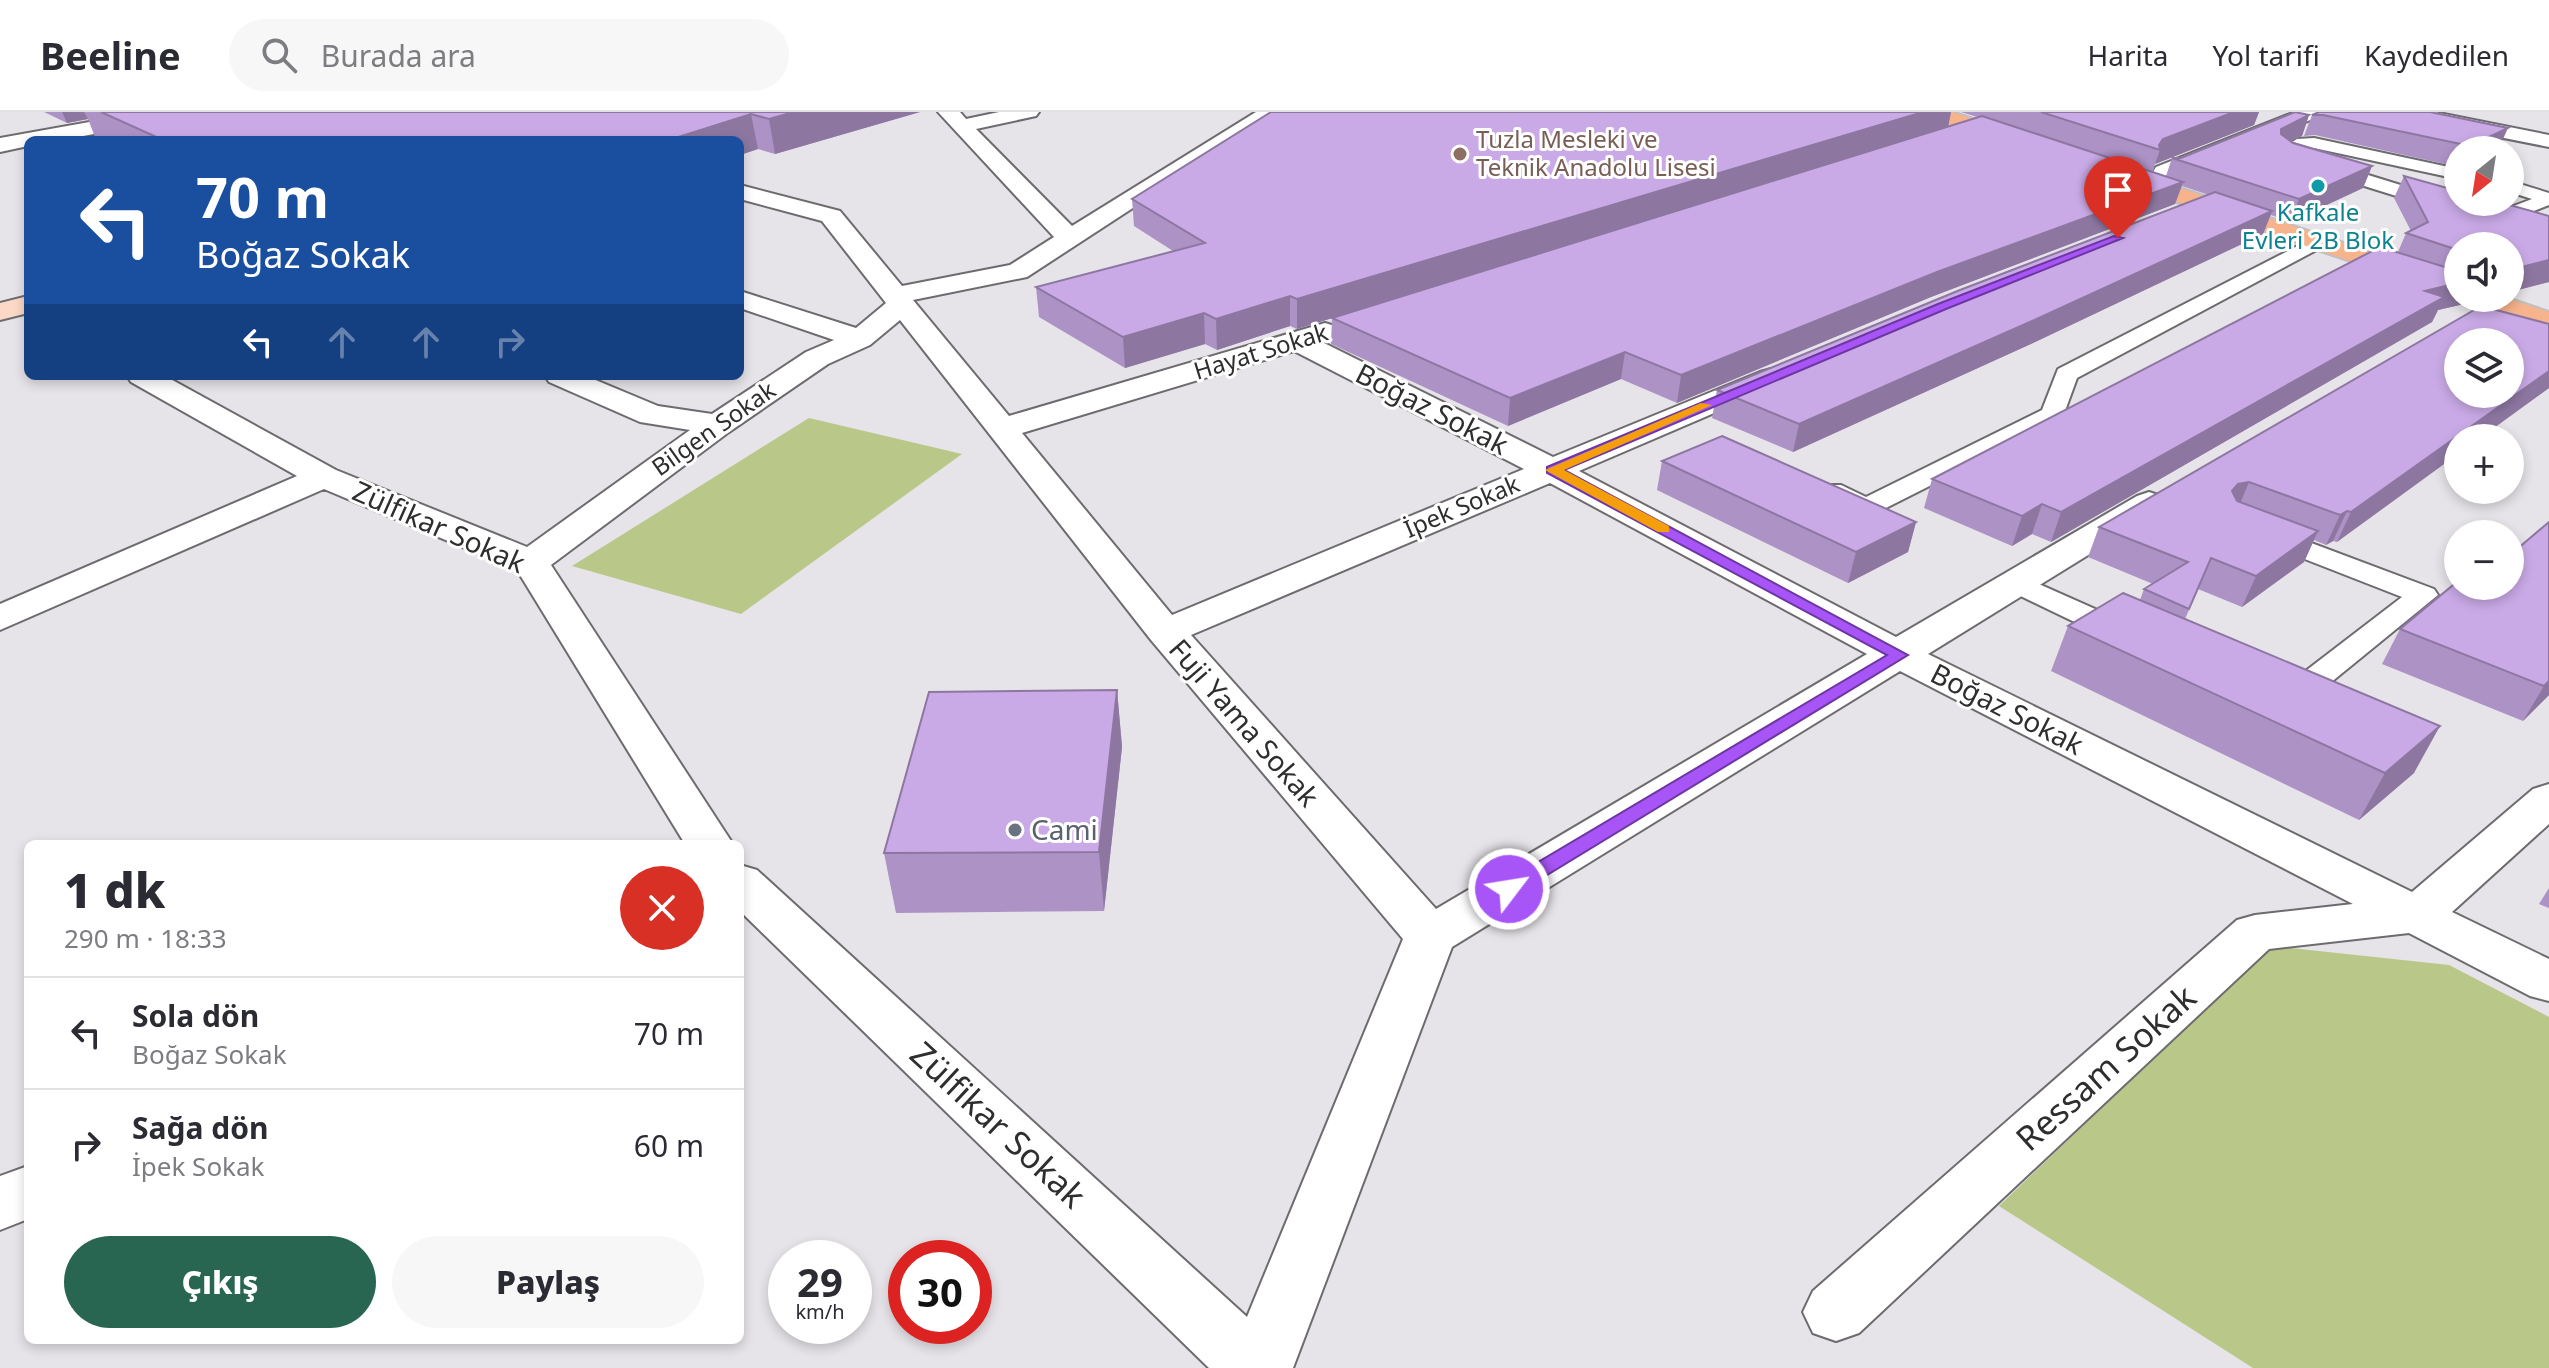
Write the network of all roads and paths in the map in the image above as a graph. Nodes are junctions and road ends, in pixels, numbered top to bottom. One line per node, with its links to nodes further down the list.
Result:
1 (179, 112): 11 (street)
2 (1029, 112): 7 (street)
3 (1270, 112): 27 (street)
4 (1932, 112): 8 (main road)
5 (2313, 112): 18 (street)
6 (2403, 112): 14 (street)
7 (955, 119): 27 (street)
8 (1977, 120): 12 (main road); 13 (street)
9 (0, 121): 10 (street)
10 (36, 136)
11 (58, 136)
12 (2040, 140)
13 (1933, 141)
14 (2549, 141)
15 (24, 142): 16 (street)
16 (0, 145)
17 (2444, 171): 22 (lane)
18 (2164, 172): 21 (main road); 29 (main road)
19 (2524, 189): 23 (lane)
20 (744, 193): 34 (street, Fuji Yama Sokak)
21 (2206, 204): 25 (street); 28 (main road)
22 (2444, 204)
23 (2524, 206)
24 (2483, 216): 26 (lane)
25 (2162, 221)
26 (2521, 228)
27 (1070, 239): 34 (street)
28 (2317, 242): 30 (main road); 47 (lane)
29 (2444, 263)
30 (2444, 287)
31 (2549, 298): 32 (main road)
32 (2524, 299)
33 (744, 300): 38 (street)
34 (898, 300): 38 (street, Bilgen Sokak); 44 (street, Fuji Yama Sokak)
35 (2519, 312): 36 (main road)
36 (2549, 321)
37 (1356, 322): 39 (street, Hayat Sokak)
38 (860, 339): 43 (street, Bilgen Sokak)
39 (1297, 341): 44 (street, Hayat Sokak); 45 (street, Boğaz Sokak)
40 (1797, 367): 45 (street, İpek Sokak)
41 (149, 380): 46 (street, Zülfikar Sokak)
42 (569, 380): 43 (street)
43 (718, 425): 50 (street, Bilgen Sokak)
44 (1001, 429): 53 (street, Fuji Yama Sokak)
45 (1552, 470): 53 (street, İpek Sokak); 55 (street, Boğaz Sokak)
46 (324, 477): 50 (street, Zülfikar Sokak); 52 (street)
47 (1813, 482)
48 (2178, 486): 51 (street)
49 (2236, 522): 56 (lane)
50 (531, 562): 58 (street, Zülfikar Sokak)
51 (2014, 582): 54 (lane); 55 (street)
52 (0, 618)
53 (1165, 632): 61 (street, Fuji Yama Sokak)
54 (2153, 646)
55 (1899, 655): 60 (street, Boğaz Sokak); 61 (street)
56 (2255, 691)
57 (2549, 799): 60 (street)
58 (706, 840)
59 (744, 886): 66 (street, Zülfikar Sokak)
60 (2417, 915): 62 (street, Boğaz Sokak); 65 (street, Ressam Sokak)
61 (1430, 936): 66 (street)
62 (2549, 982)
63 (24, 1193): 64 (street)
64 (0, 1204)
65 (1836, 1312)
66 (1257, 1368)

